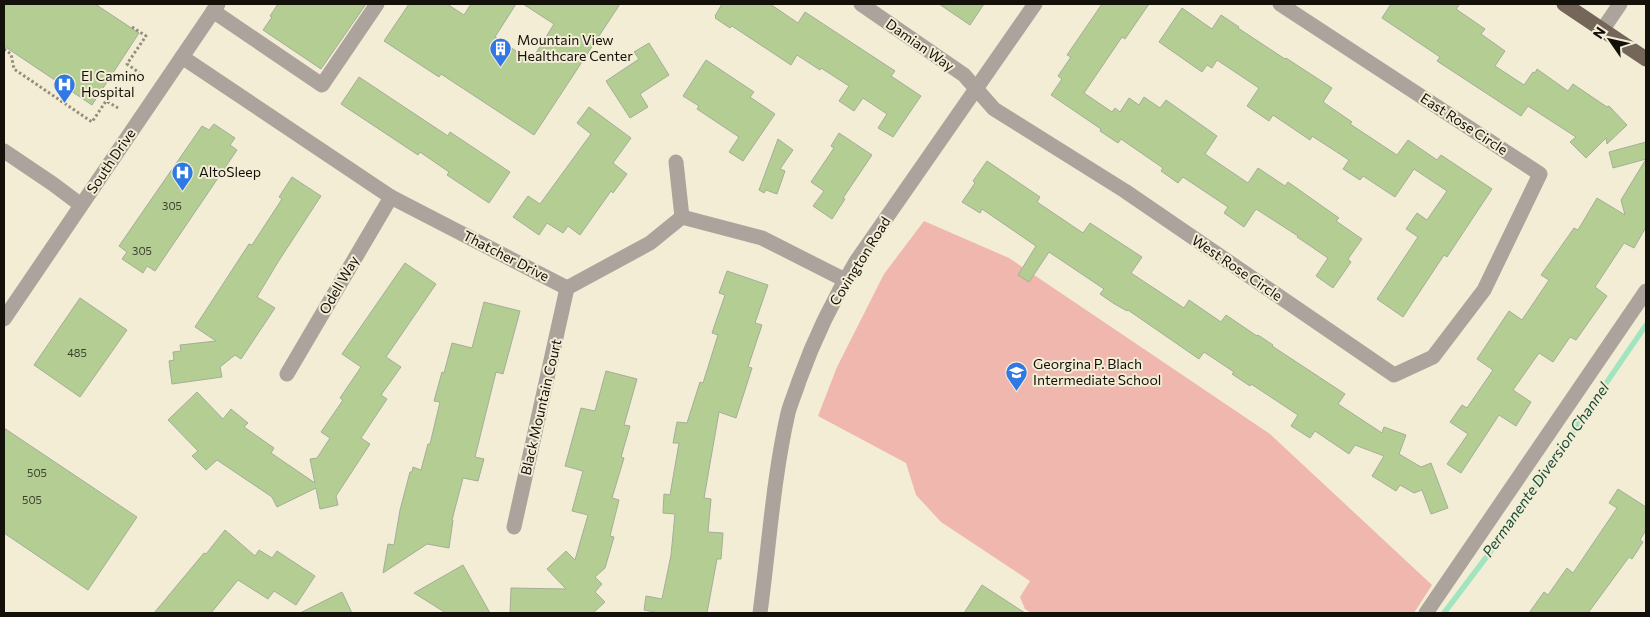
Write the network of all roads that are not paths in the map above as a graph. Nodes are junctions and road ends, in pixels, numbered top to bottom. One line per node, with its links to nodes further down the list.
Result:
1 (377, 4): 7 (street)
2 (861, 4): 11 (street, Damian Way)
3 (1035, 4): 11 (street, Covington Road)
4 (1280, 4): 19 (street, East Rose Circle)
5 (1564, 4): 8 (main road)
6 (1620, 4): 8 (street)
7 (215, 8): 9 (street, South Drive)
8 (1603, 29): 10 (main road)
9 (182, 57): 14 (street, Thatcher Drive); 15 (street, South Drive)
10 (1646, 59)
11 (976, 89): 17 (street, Covington Road); 19 (street, West Rose Circle)
12 (4, 151): 15 (street)
13 (676, 162): 16 (street)
14 (391, 197): 18 (street, Thatcher Drive); 22 (street, Odell Way)
15 (81, 205): 21 (street, South Drive)
16 (682, 216): 17 (street); 18 (street)
17 (844, 280): 24 (street, Covington Road)
18 (568, 288): 23 (street, Black Mountain Court)
19 (1484, 290)
20 (1646, 292): 25 (street)
21 (4, 319)
22 (287, 374)
23 (514, 527)
24 (760, 613)
25 (1426, 613)

